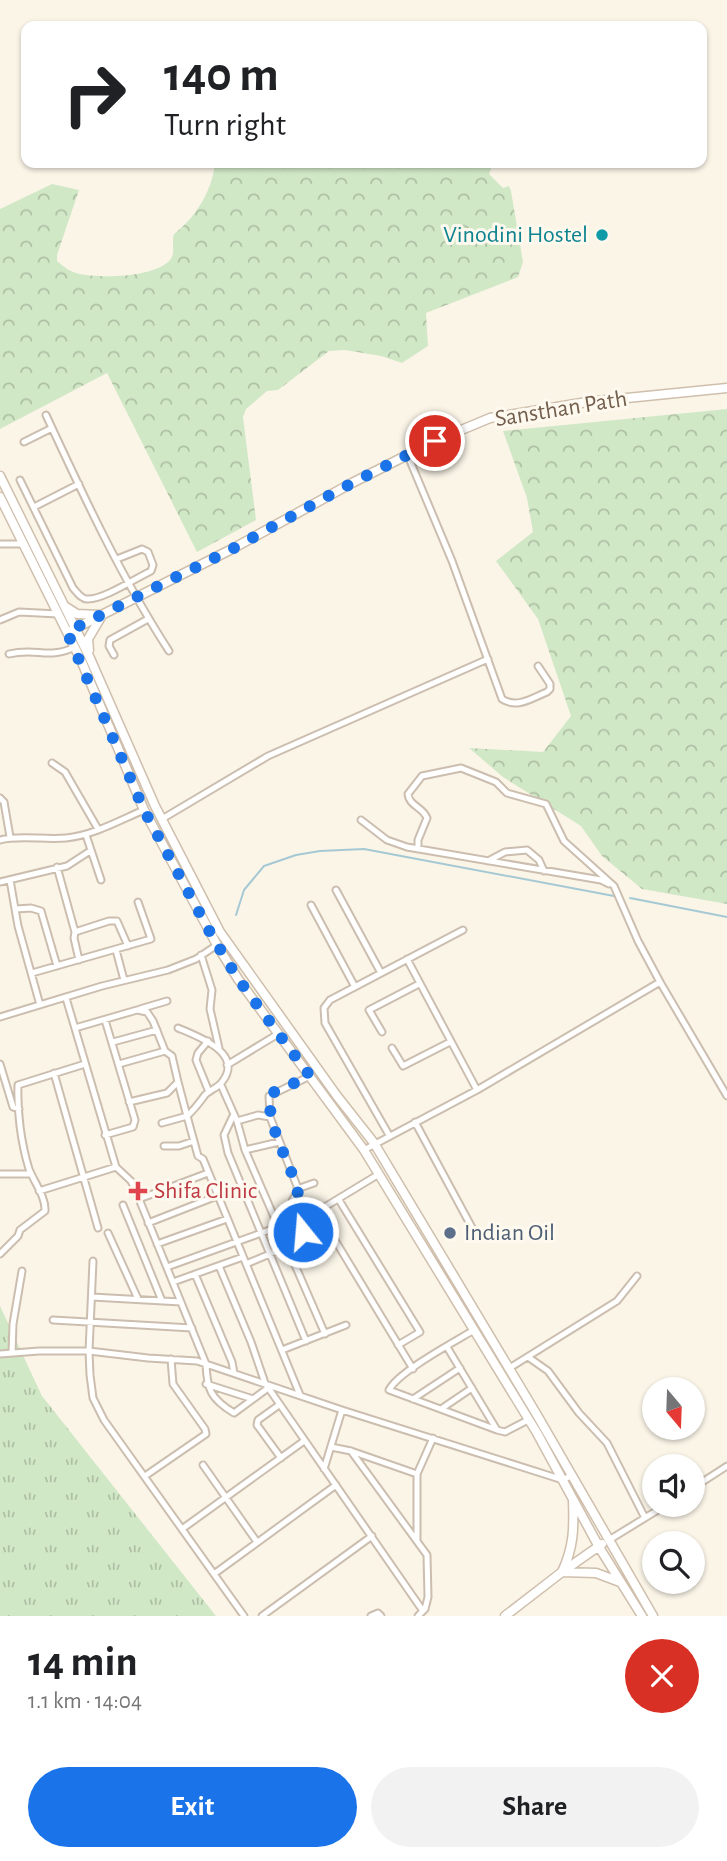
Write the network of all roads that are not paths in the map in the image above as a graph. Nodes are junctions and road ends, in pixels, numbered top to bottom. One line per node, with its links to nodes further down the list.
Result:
1 (727, 388): 5 (main road, Sansthan Path)
2 (46, 415): 3 (street)
3 (52, 428): 4 (street); 8 (street)
4 (24, 442)
5 (408, 456): 15 (main road, Sansthan Path); 27 (street)
6 (0, 476): 16 (main road)
7 (20, 480): 10 (street)
8 (79, 484): 10 (street); 13 (street)
9 (0, 497): 12 (main road)
10 (34, 507): 14 (street)
11 (0, 544): 12 (street)
12 (24, 544): 17 (main road)
13 (117, 559): 14 (street); 14 (street)
14 (128, 582): 15 (street)
15 (136, 597): 18 (main road, Sansthan Path); 19 (street)
16 (65, 606): 18 (main road); 21 (main road)
17 (58, 614): 20 (street); 21 (main road)
18 (103, 615): 21 (main road, Sansthan Path); 26 (main road)
19 (148, 619): 23 (street); 25 (street)
20 (0, 620)
21 (71, 630): 22 (main road); 26 (main road)
22 (75, 647): 24 (street); 31 (main road)
23 (169, 651)
24 (9, 654)
25 (114, 655)
26 (89, 656): 33 (main road)
27 (488, 659): 28 (street); 33 (street)
28 (538, 666)
29 (52, 762): 35 (street)
30 (0, 798): 32 (street)
31 (144, 810): 35 (street); 54 (main road)
32 (3, 811): 37 (street)
33 (162, 819): 106 (main road)
34 (361, 820): 39 (street)
35 (98, 829): 36 (street)
36 (86, 835): 37 (street); 40 (street)
37 (10, 837): 38 (street)
38 (0, 840)
39 (418, 849): 41 (street); 47 (street)
40 (90, 851): 42 (street); 45 (street)
41 (488, 862): 43 (street); 43 (street)
42 (57, 867): 44 (street); 53 (street)
43 (544, 871): 47 (street)
44 (10, 880): 46 (street); 51 (street)
45 (101, 880)
46 (0, 882)
47 (614, 886): 64 (street)
48 (336, 890): 62 (street)
49 (138, 902): 55 (street)
50 (311, 905): 66 (street)
51 (16, 909): 60 (street); 61 (street)
52 (463, 930): 58 (street)
53 (75, 932): 55 (street); 59 (street)
54 (217, 945): 57 (street); 77 (main road)
55 (128, 946): 56 (street)
56 (116, 950): 59 (street); 63 (street)
57 (201, 955): 63 (street); 81 (street)
58 (407, 959): 62 (street); 65 (street)
59 (79, 960): 60 (street)
60 (57, 966): 61 (street)
61 (32, 973): 69 (street)
62 (381, 973): 66 (street)
63 (124, 980): 67 (street)
64 (660, 982): 92 (street); 94 (street)
65 (419, 984): 76 (street); 80 (street)
66 (355, 987): 103 (street)
67 (66, 998): 69 (street); 73 (street)
68 (167, 1001): 70 (street)
69 (40, 1005): 71 (street)
70 (137, 1010): 72 (street); 75 (street)
71 (0, 1017)
72 (105, 1020): 73 (street); 79 (street)
73 (75, 1028): 85 (street)
74 (178, 1028): 78 (street)
75 (157, 1030): 79 (street); 83 (street)
76 (382, 1032)
77 (278, 1034): 87 (street); 89 (main road)
78 (208, 1041): 81 (street); 93 (street)
79 (113, 1042): 86 (street)
80 (450, 1042): 82 (street); 92 (street)
81 (219, 1048): 87 (street)
82 (393, 1048)
83 (165, 1051): 86 (street); 90 (street)
84 (0, 1064): 96 (street)
85 (85, 1064): 88 (street); 102 (street)
86 (119, 1065): 95 (street)
87 (227, 1065): 91 (street)
88 (54, 1073): 96 (street); 115 (street)
89 (310, 1076): 98 (street); 109 (main road)
90 (178, 1082): 95 (street); 97 (street)
91 (221, 1085): 93 (street); 99 (street)
92 (477, 1090): 100 (street)
93 (209, 1092): 97 (street)
94 (727, 1094)
95 (129, 1102): 102 (street)
96 (19, 1109): 112 (street)
97 (187, 1116): 101 (street); 104 (street)
98 (270, 1117): 99 (street); 105 (street)
99 (235, 1119): 108 (street); 129 (street)
100 (415, 1122): 103 (street); 131 (street)
101 (162, 1124)
102 (106, 1135): 110 (street)
103 (389, 1135): 106 (street)
104 (194, 1141): 107 (street); 113 (street)
105 (279, 1142): 108 (street); 117 (street)
106 (374, 1143): 109 (street); 167 (main road)
107 (164, 1146)
108 (245, 1150): 127 (street)
109 (364, 1150): 114 (main road)
110 (116, 1167): 115 (street); 120 (street)
111 (0, 1174): 112 (street)
112 (31, 1174): 118 (street)
113 (208, 1174): 119 (street); 120 (street)
114 (379, 1174): 121 (street); 153 (main road)
115 (83, 1176): 118 (street); 128 (street)
116 (314, 1183): 117 (street)
117 (297, 1189): 125 (street)
118 (39, 1191): 135 (street)
119 (217, 1196): 124 (street); 126 (street)
120 (139, 1199): 126 (street)
121 (339, 1200): 123 (street); 156 (street)
122 (123, 1205): 147 (street)
123 (318, 1212): 125 (street); 156 (street)
124 (227, 1219): 132 (street); 133 (street)
125 (300, 1222): 134 (street)
126 (148, 1223): 133 (street)
127 (278, 1227): 129 (street); 134 (street)
128 (98, 1228)
129 (261, 1231): 132 (street); 136 (street)
130 (108, 1233): 146 (street)
131 (477, 1237)
132 (236, 1241): 137 (street); 140 (street)
133 (157, 1244): 140 (street)
134 (287, 1247): 136 (street); 154 (street)
135 (0, 1254)
136 (270, 1254): 137 (street); 155 (street)
137 (244, 1260): 139 (street); 158 (street)
138 (93, 1261): 145 (street)
139 (219, 1266): 142 (street); 170 (street)
140 (166, 1267): 144 (street)
141 (22, 1271): 160 (street)
142 (195, 1274): 144 (street); 168 (street)
143 (637, 1276): 162 (street)
144 (173, 1282): 148 (street)
145 (92, 1297): 146 (street); 150 (street)
146 (138, 1299): 147 (street)
147 (162, 1301): 148 (street)
148 (181, 1302): 152 (street)
149 (53, 1320): 150 (street)
150 (90, 1322): 152 (street); 159 (street)
151 (346, 1325): 154 (street)
152 (192, 1328): 164 (street)
153 (474, 1330): 157 (street); 178 (main road)
154 (325, 1334): 155 (street)
155 (306, 1341): 158 (street)
156 (398, 1345): 165 (street)
157 (447, 1347): 165 (street); 166 (street)
158 (282, 1350): 172 (street)
159 (89, 1351): 160 (street); 163 (street); 190 (street)
160 (12, 1353): 161 (street)
161 (0, 1354)
162 (528, 1357): 167 (street); 196 (street)
163 (170, 1359): 164 (street); 190 (street)
164 (206, 1364): 168 (street); 169 (street)
165 (413, 1368): 174 (street)
166 (460, 1368): 171 (street); 174 (street)
167 (508, 1369): 189 (main road)
168 (234, 1373): 170 (street)
169 (206, 1384): 173 (street); 173 (street)
170 (267, 1386): 172 (street); 173 (street); 175 (street)
171 (472, 1388): 176 (street); 179 (street)
172 (300, 1395): 177 (street)
173 (253, 1399)
174 (413, 1399): 176 (street)
175 (279, 1405): 181 (street); 184 (street)
176 (442, 1409): 179 (street)
177 (342, 1410): 180 (street); 182 (street)
178 (528, 1420): 179 (street); 191 (main road)
179 (497, 1430)
180 (433, 1438): 188 (street); 191 (street)
181 (304, 1441): 184 (street); 187 (street)
182 (331, 1447): 183 (street); 187 (street)
183 (351, 1451): 188 (street); 199 (street)
184 (281, 1458): 194 (street)
185 (203, 1465): 194 (street)
186 (727, 1466): 192 (street)
187 (324, 1469): 193 (street)
188 (417, 1474): 199 (street)
189 (572, 1475): 191 (street); 200 (main road)
190 (145, 1476): 197 (street)
191 (563, 1480): 195 (main road)
192 (705, 1480)
193 (336, 1485): 198 (street); 201 (street)
194 (225, 1498): 197 (street); 201 (street)
195 (573, 1498): 202 (main road); 203 (main road)
196 (645, 1518): 200 (street)
197 (182, 1529): 204 (street)
198 (372, 1536): 206 (street); 208 (street)
199 (417, 1540): 206 (street)
200 (607, 1541): 202 (main road); 213 (main road)
201 (257, 1542): 204 (street)
202 (599, 1546): 203 (main road); 205 (main road)
203 (562, 1572): 205 (main road); 211 (main road)
204 (214, 1574): 207 (street)
205 (621, 1582): 212 (main road)
206 (421, 1613)
207 (244, 1616)
208 (262, 1616)
209 (371, 1616): 210 (street)
210 (381, 1616)
211 (505, 1616)
212 (642, 1616)
213 (653, 1616)

